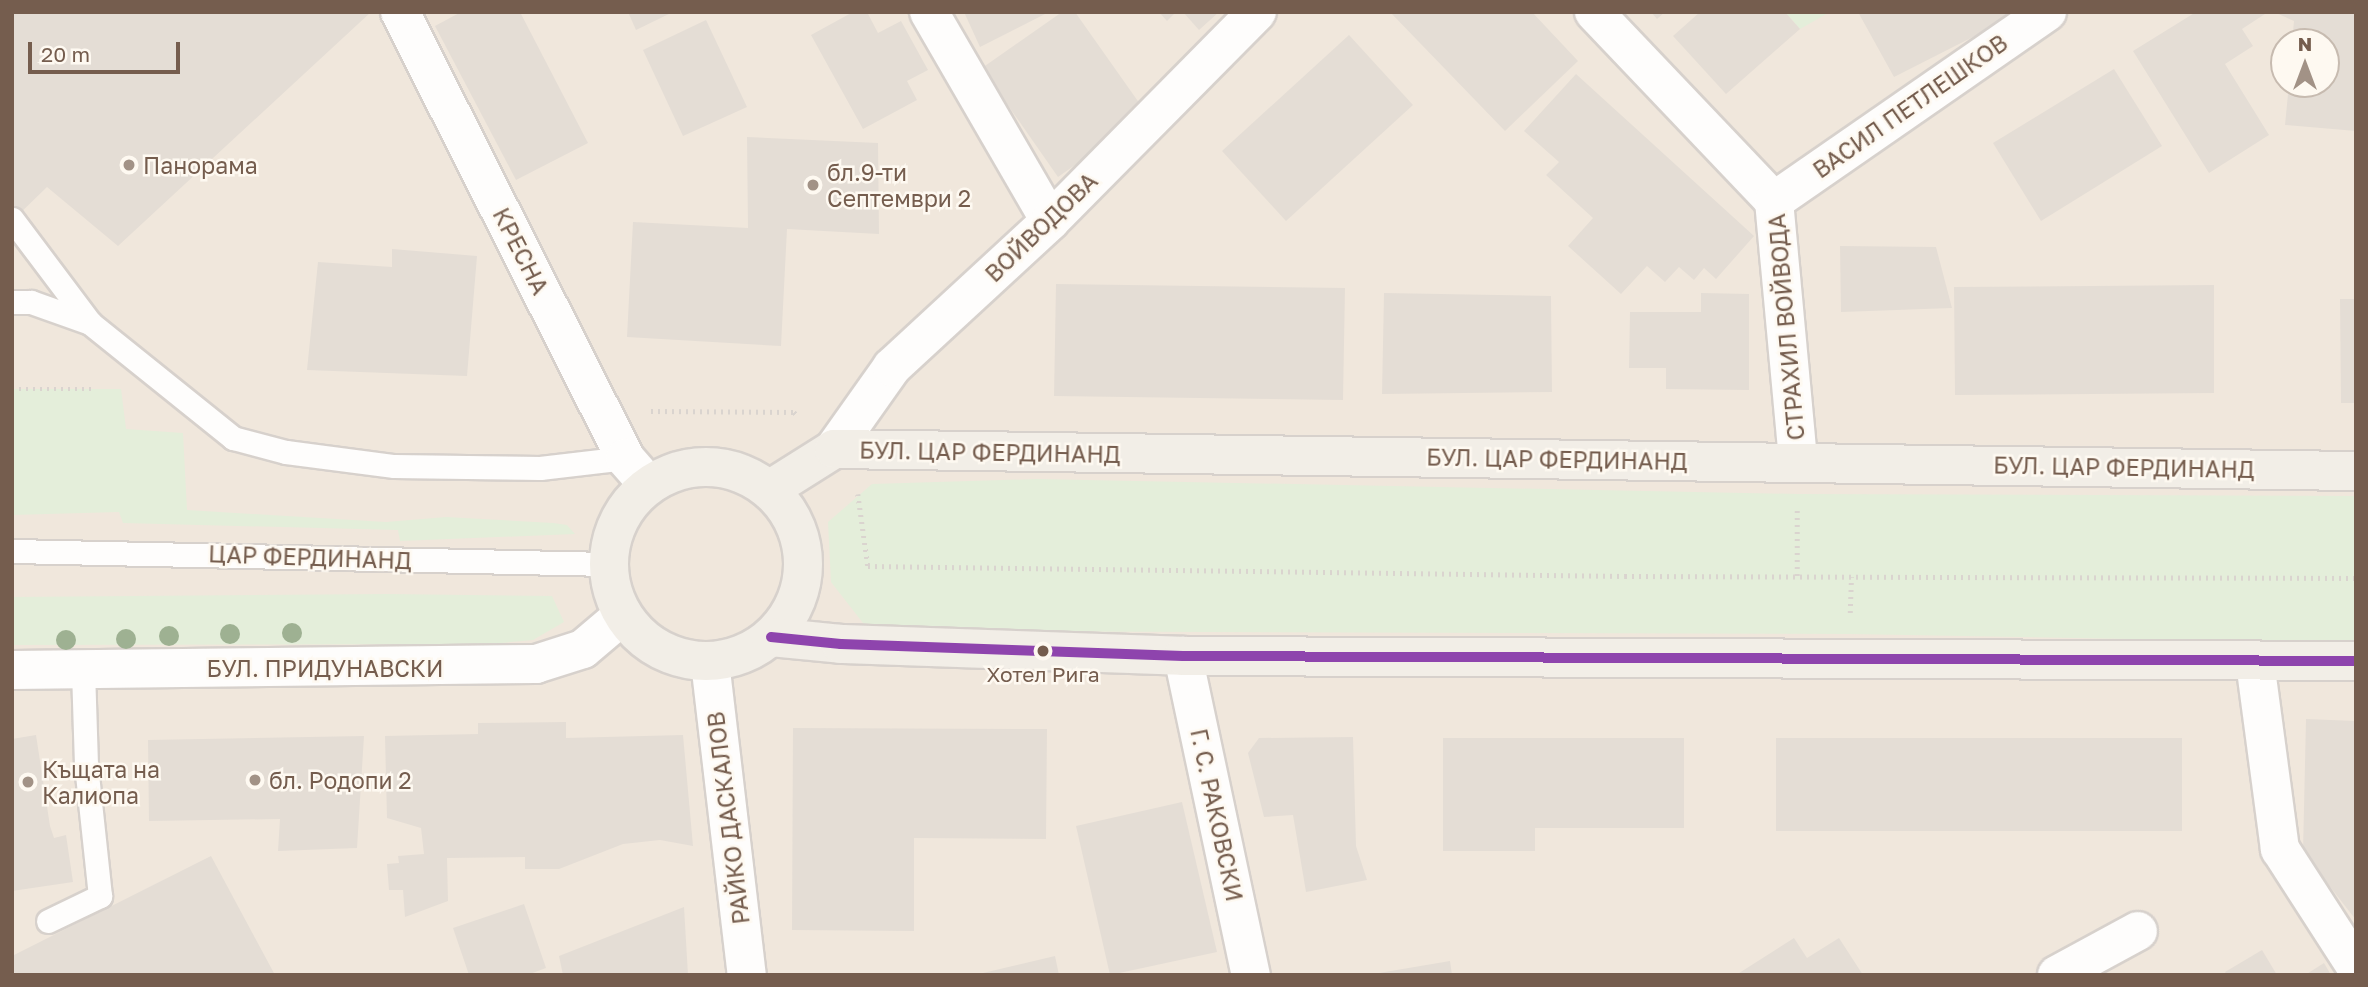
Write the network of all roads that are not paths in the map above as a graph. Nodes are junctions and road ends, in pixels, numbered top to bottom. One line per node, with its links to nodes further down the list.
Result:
1 (400, 12): 13 (street, КРЕСНА)
2 (929, 12): 8 (street)
3 (1257, 12): 8 (street, ВОЙВОДОВА)
4 (1594, 12): 6 (street, СТРАХИЛ ВОЙВОДА)
5 (2048, 12): 6 (street, ВАСИЛ ПЕТЛЕШКОВ)
6 (1774, 201): 12 (street, СТРАХИЛ ВОЙВОДА)
7 (12, 219): 10 (lane)
8 (1050, 221): 11 (street, ВОЙВОДОВА)
9 (12, 302): 10 (lane)
10 (90, 323): 13 (lane)
11 (834, 449): 12 (main road, БУЛ. ЦАР ФЕРДИНАНД); 15 (main road, БУЛ. ЦАР ФЕРДИНАНД)
12 (1798, 462): 14 (main road, БУЛ. ЦАР ФЕРДИНАНД)
13 (636, 471): 15 (main road); 17 (main road)
14 (2356, 471)
15 (769, 490): 19 (main road)
16 (12, 551): 17 (lane, ЦАР ФЕРДИНАНД)
17 (608, 564): 18 (main road)
18 (622, 616): 22 (main road); 24 (street, БУЛ. ПРИДУНАВСКИ)
19 (771, 637): 20 (main road); 22 (main road)
20 (1183, 656): 23 (main road); 30 (street, Г. С. РАКОВСКИ)
21 (2356, 661): 23 (main road)
22 (710, 662): 29 (street, РАЙКО ДАСКАЛОВ)
23 (2255, 662): 28 (street)
24 (83, 668): 25 (street, БУЛ. ПРИДУНАВСКИ); 26 (lane)
25 (12, 670)
26 (48, 921)
27 (2138, 931): 31 (street)
28 (2356, 967)
29 (747, 975)
30 (1251, 975)
31 (2057, 975)

